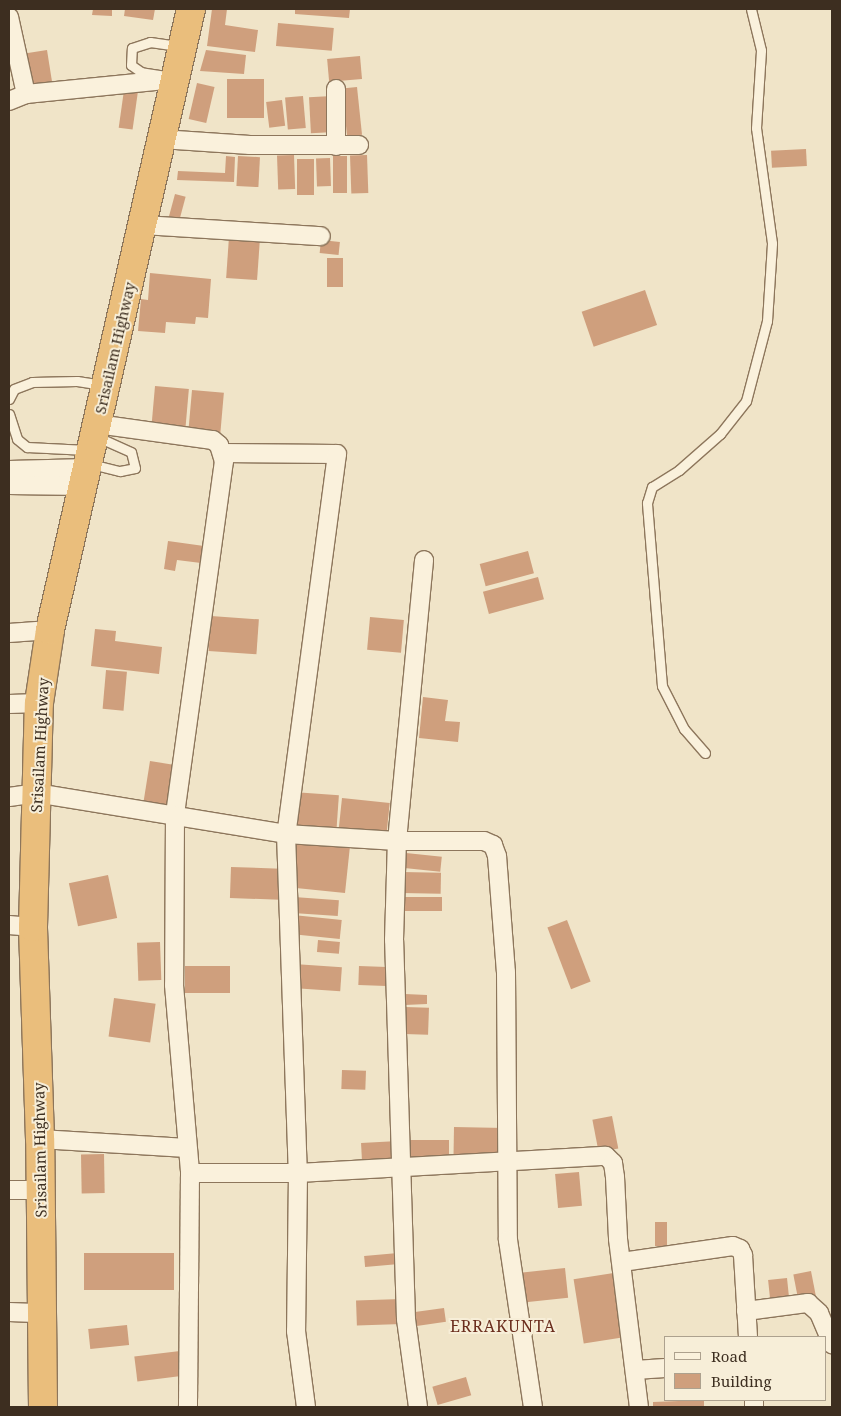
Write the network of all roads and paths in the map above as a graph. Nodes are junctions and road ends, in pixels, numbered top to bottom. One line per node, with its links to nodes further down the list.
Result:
1 (191, 9): 4 (highway, Srisailam Highway)
2 (751, 9): 26 (lane)
3 (9, 17): 7 (street)
4 (183, 47): 5 (highway, Srisailam Highway); 5 (lane)
5 (177, 79): 7 (street); 9 (highway, Srisailam Highway)
6 (336, 89): 10 (street)
7 (26, 94): 8 (street)
8 (9, 100)
9 (161, 139): 10 (street); 12 (highway, Srisailam Highway)
10 (336, 146): 11 (street)
11 (359, 146)
12 (144, 225): 13 (street); 14 (highway, Srisailam Highway)
13 (321, 236)
14 (106, 386): 15 (lane); 18 (highway, Srisailam Highway)
15 (9, 399)
16 (9, 414): 18 (lane)
17 (222, 453): 18 (street); 29 (street); 30 (street)
18 (91, 455): 19 (street); 20 (street); 22 (highway, Srisailam Highway)
19 (9, 470)
20 (9, 485)
21 (424, 560): 31 (street)
22 (50, 630): 23 (street); 24 (highway, Srisailam Highway)
23 (9, 633)
24 (40, 703): 25 (street); 27 (highway, Srisailam Highway)
25 (9, 704)
26 (705, 753)
27 (36, 793): 28 (street); 29 (street); 32 (highway, Srisailam Highway)
28 (9, 797)
29 (175, 814): 30 (street); 34 (street)
30 (286, 834): 31 (street); 38 (street)
31 (397, 841): 35 (street); 36 (street)
32 (21, 926): 33 (highway, Srisailam Highway)
33 (40, 1139): 34 (street); 40 (highway, Srisailam Highway)
34 (187, 1148): 37 (street)
35 (508, 1163): 36 (street); 41 (street); 53 (street)
36 (403, 1166): 38 (street); 52 (street)
37 (190, 1173): 38 (street); 50 (street)
38 (298, 1173): 51 (street)
39 (9, 1190): 40 (street)
40 (41, 1190): 44 (highway, Srisailam Highway)
41 (622, 1262): 42 (street); 48 (street)
42 (746, 1311): 45 (street); 46 (street)
43 (9, 1312): 44 (street)
44 (42, 1313): 49 (highway, Srisailam Highway)
45 (748, 1336)
46 (832, 1344)
47 (664, 1368): 48 (street)
48 (635, 1370): 54 (street)
49 (43, 1407)
50 (188, 1407)
51 (306, 1407)
52 (418, 1407)
53 (532, 1407)
54 (639, 1407)

